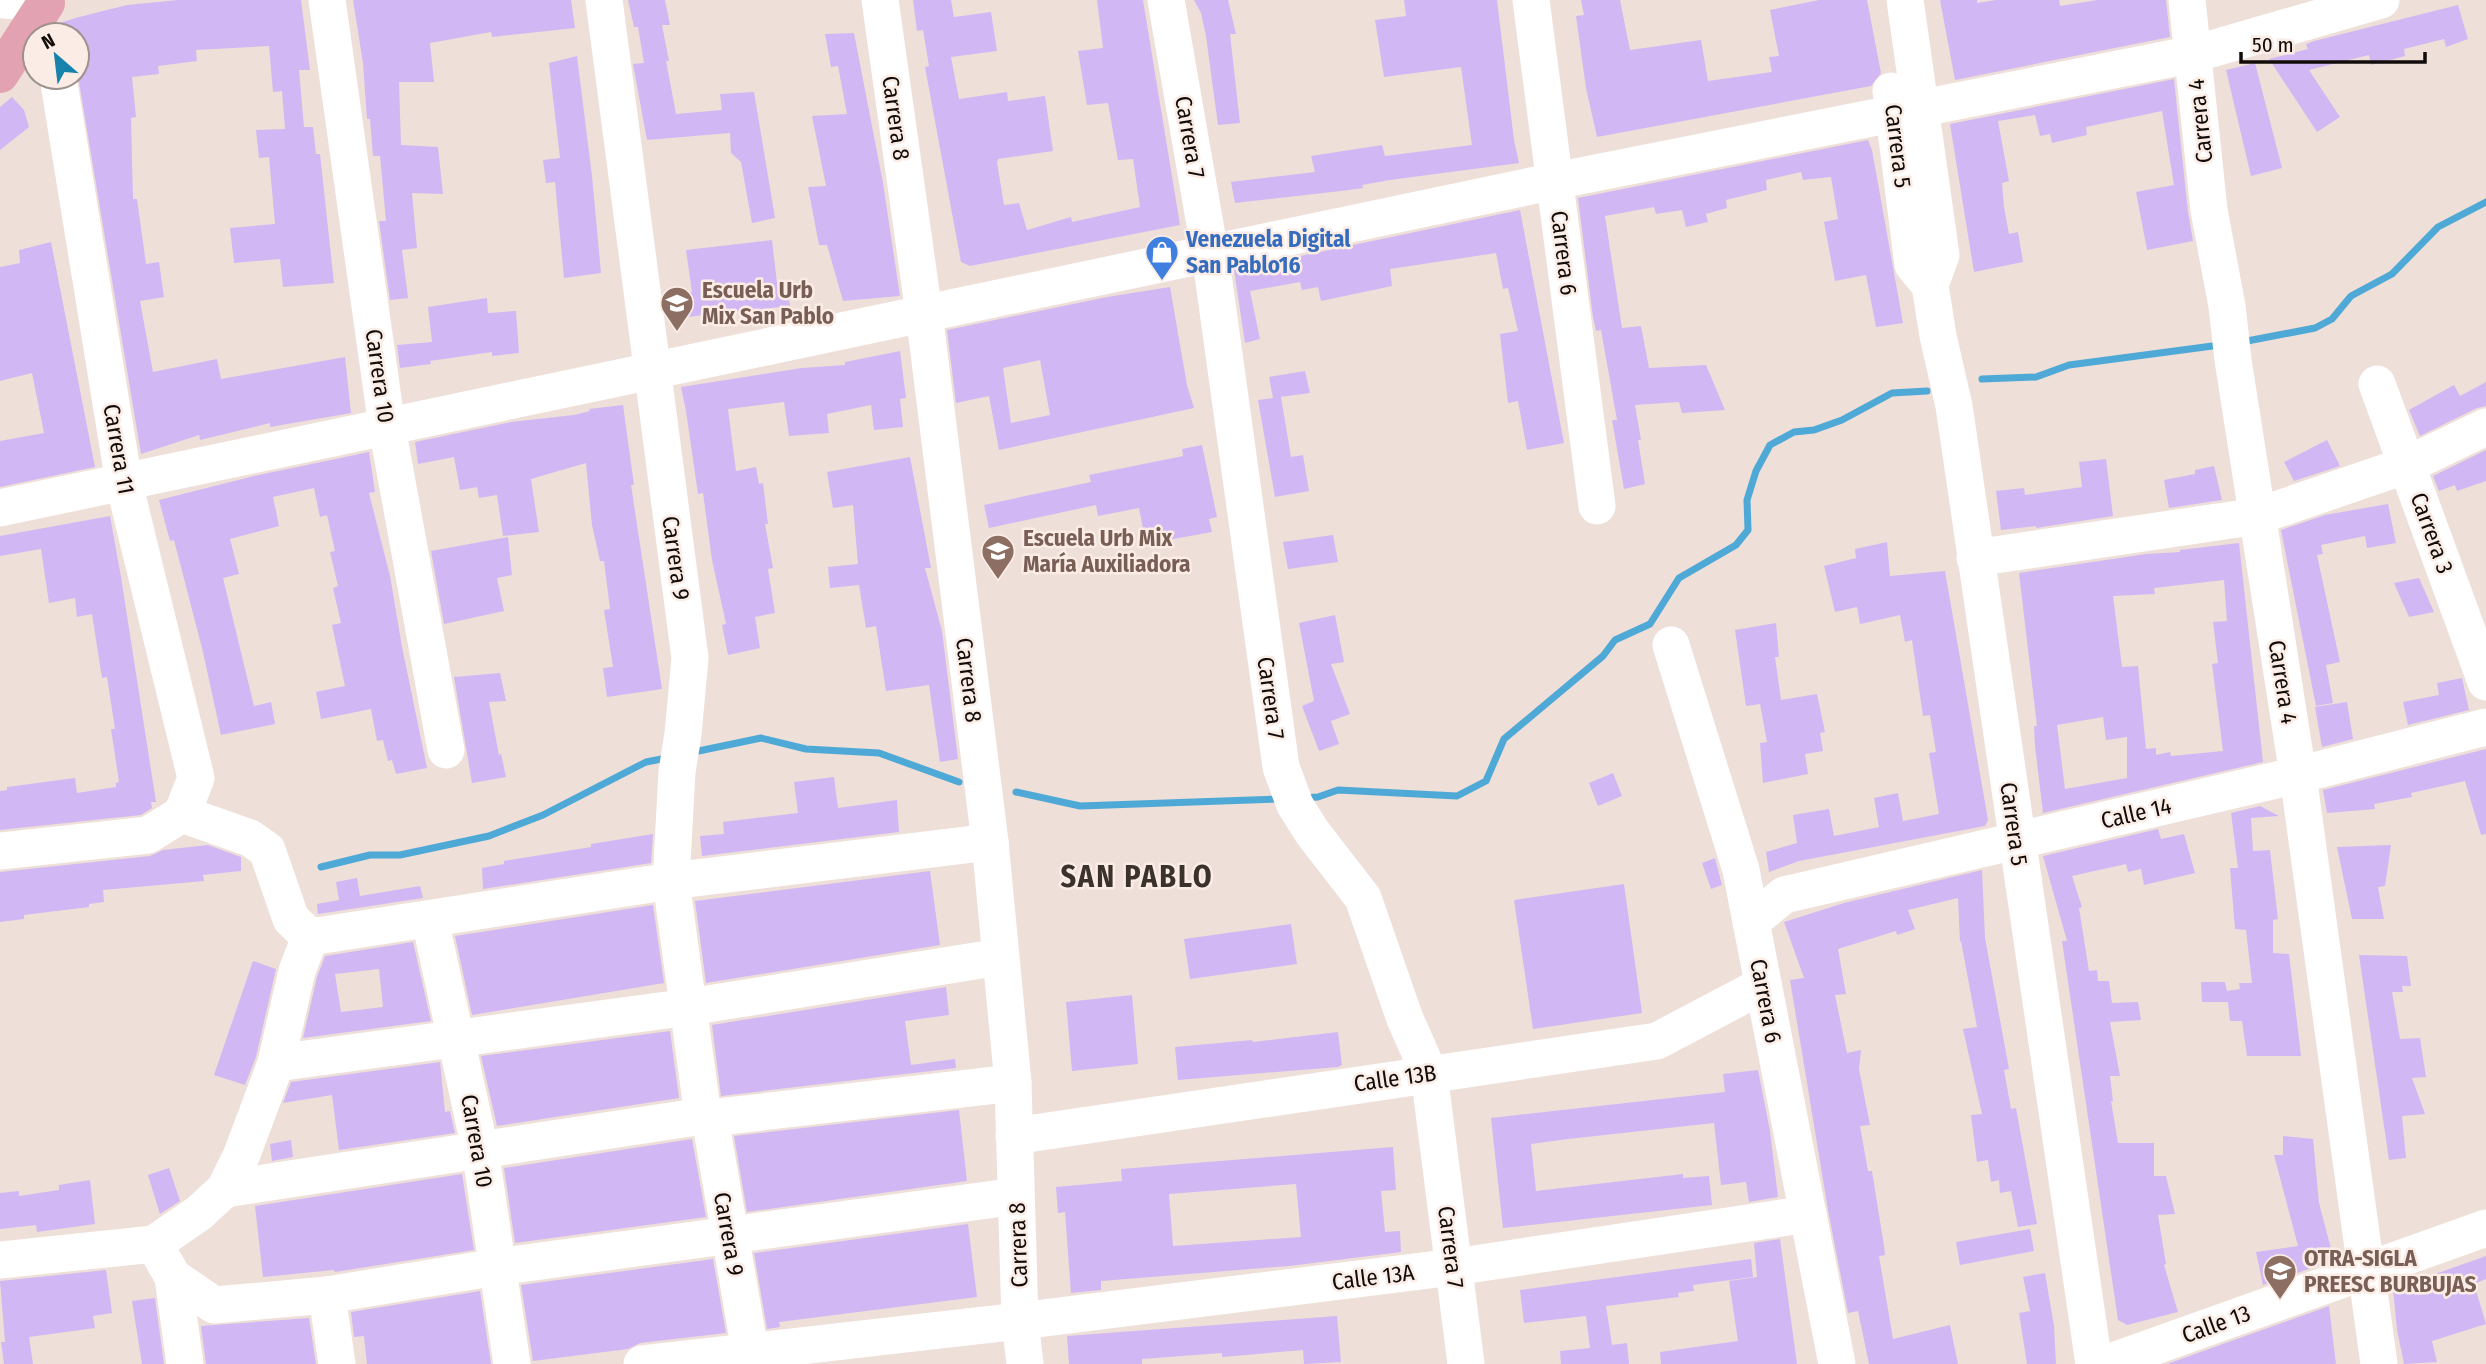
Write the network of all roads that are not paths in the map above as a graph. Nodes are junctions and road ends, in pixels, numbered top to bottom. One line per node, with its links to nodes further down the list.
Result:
1 (5, 0): 11 (street)
2 (327, 0): 22 (street, Carrera 10)
3 (604, 0): 20 (street, Carrera 9)
4 (880, 0): 19 (street, Carrera 8)
5 (1166, 0): 18 (street, Carrera 7)
6 (1531, 0): 17 (street, Carrera 6)
7 (1881, 0): 16 (street, Carrera 5)
8 (1905, 0): 16 (street, Carrera 5)
9 (2187, 0): 13 (street, Carrera 4)
10 (2381, 0): 13 (street)
11 (51, 9): 12 (main road); 14 (main road)
12 (0, 37)
13 (2193, 54): 16 (street); 28 (street, Carrera 4)
14 (0, 74)
15 (60, 91): 25 (street, Carrera 11)
16 (1906, 111): 17 (street); 29 (street, Carrera 5)
17 (1555, 181): 18 (street); 26 (street, Carrera 6)
18 (1210, 253): 19 (street); 50 (street, Carrera 7)
19 (923, 313): 20 (street); 36 (street, Carrera 8)
20 (651, 370): 22 (street); 40 (street, Carrera 9)
21 (2377, 384): 24 (street, Carrera 3)
22 (387, 427): 25 (street); 33 (street, Carrera 10)
23 (2486, 427): 24 (street)
24 (2407, 465): 28 (street); 31 (street, Carrera 3)
25 (124, 483): 27 (street); 35 (street, Carrera 11)
26 (1597, 506)
27 (0, 508)
28 (2258, 516): 29 (street); 34 (street, Carrera 4)
29 (1975, 558): 37 (street, Carrera 5)
30 (1671, 645): 39 (street, Carrera 6)
31 (2486, 682)
32 (2486, 727): 34 (street, Calle 14)
33 (446, 750)
34 (2298, 775): 37 (street, Calle 14); 64 (street, Carrera 4)
35 (182, 814): 38 (street); 44 (street)
36 (990, 842): 40 (street); 45 (street, Carrera 8)
37 (2017, 842): 41 (street, Calle 14); 76 (street, Carrera 5)
38 (0, 851)
39 (1741, 870): 41 (street); 43 (street, Carrera 6)
40 (671, 881): 42 (street); 47 (street, Carrera 9)
41 (1784, 895): 43 (street, Calle 14)
42 (430, 919): 44 (street); 48 (street, Carrera 10)
43 (1751, 922): 46 (street, Carrera 6)
44 (310, 937): 49 (street)
45 (1000, 957): 47 (street); 51 (street, Carrera 8)
46 (1763, 985): 50 (street, Calle 13B); 57 (street, Carrera 6)
47 (689, 1007): 48 (street); 52 (street, Carrera 9)
48 (457, 1038): 49 (street); 54 (street, Carrera 10)
49 (276, 1063): 55 (street)
50 (1430, 1073): 53 (street, Calle 13B); 62 (street, Carrera 7)
51 (1013, 1083): 52 (street); 53 (street, Carrera 8)
52 (706, 1117): 54 (street); 59 (street, Carrera 9)
53 (1014, 1136): 56 (street, Carrera 8)
54 (480, 1149): 55 (street); 63 (street, Carrera 10)
55 (225, 1189): 60 (street)
56 (1016, 1196): 59 (street); 67 (street, Carrera 8)
57 (1808, 1214): 62 (street, Calle 13A); 75 (street, Carrera 6)
58 (2486, 1228): 64 (street, Calle 13)
59 (729, 1234): 63 (street); 68 (street, Carrera 9)
60 (154, 1244): 61 (street); 65 (street)
61 (0, 1260)
62 (1454, 1266): 67 (street, Calle 13A); 74 (street, Carrera 7)
63 (497, 1267): 66 (street); 71 (street, Carrera 10)
64 (2366, 1270): 77 (street, Calle 13); 78 (street, Carrera 4)
65 (173, 1277): 66 (street); 69 (street)
66 (327, 1295): 70 (street)
67 (1020, 1321): 68 (street, Calle 13A); 73 (street, Carrera 8)
68 (750, 1351): 72 (street, Calle 13A)
69 (186, 1364)
70 (337, 1364)
71 (512, 1364)
72 (642, 1364)
73 (1025, 1364)
74 (1466, 1364)
75 (1837, 1364)
76 (2094, 1364)
77 (2105, 1364)
78 (2379, 1364)

